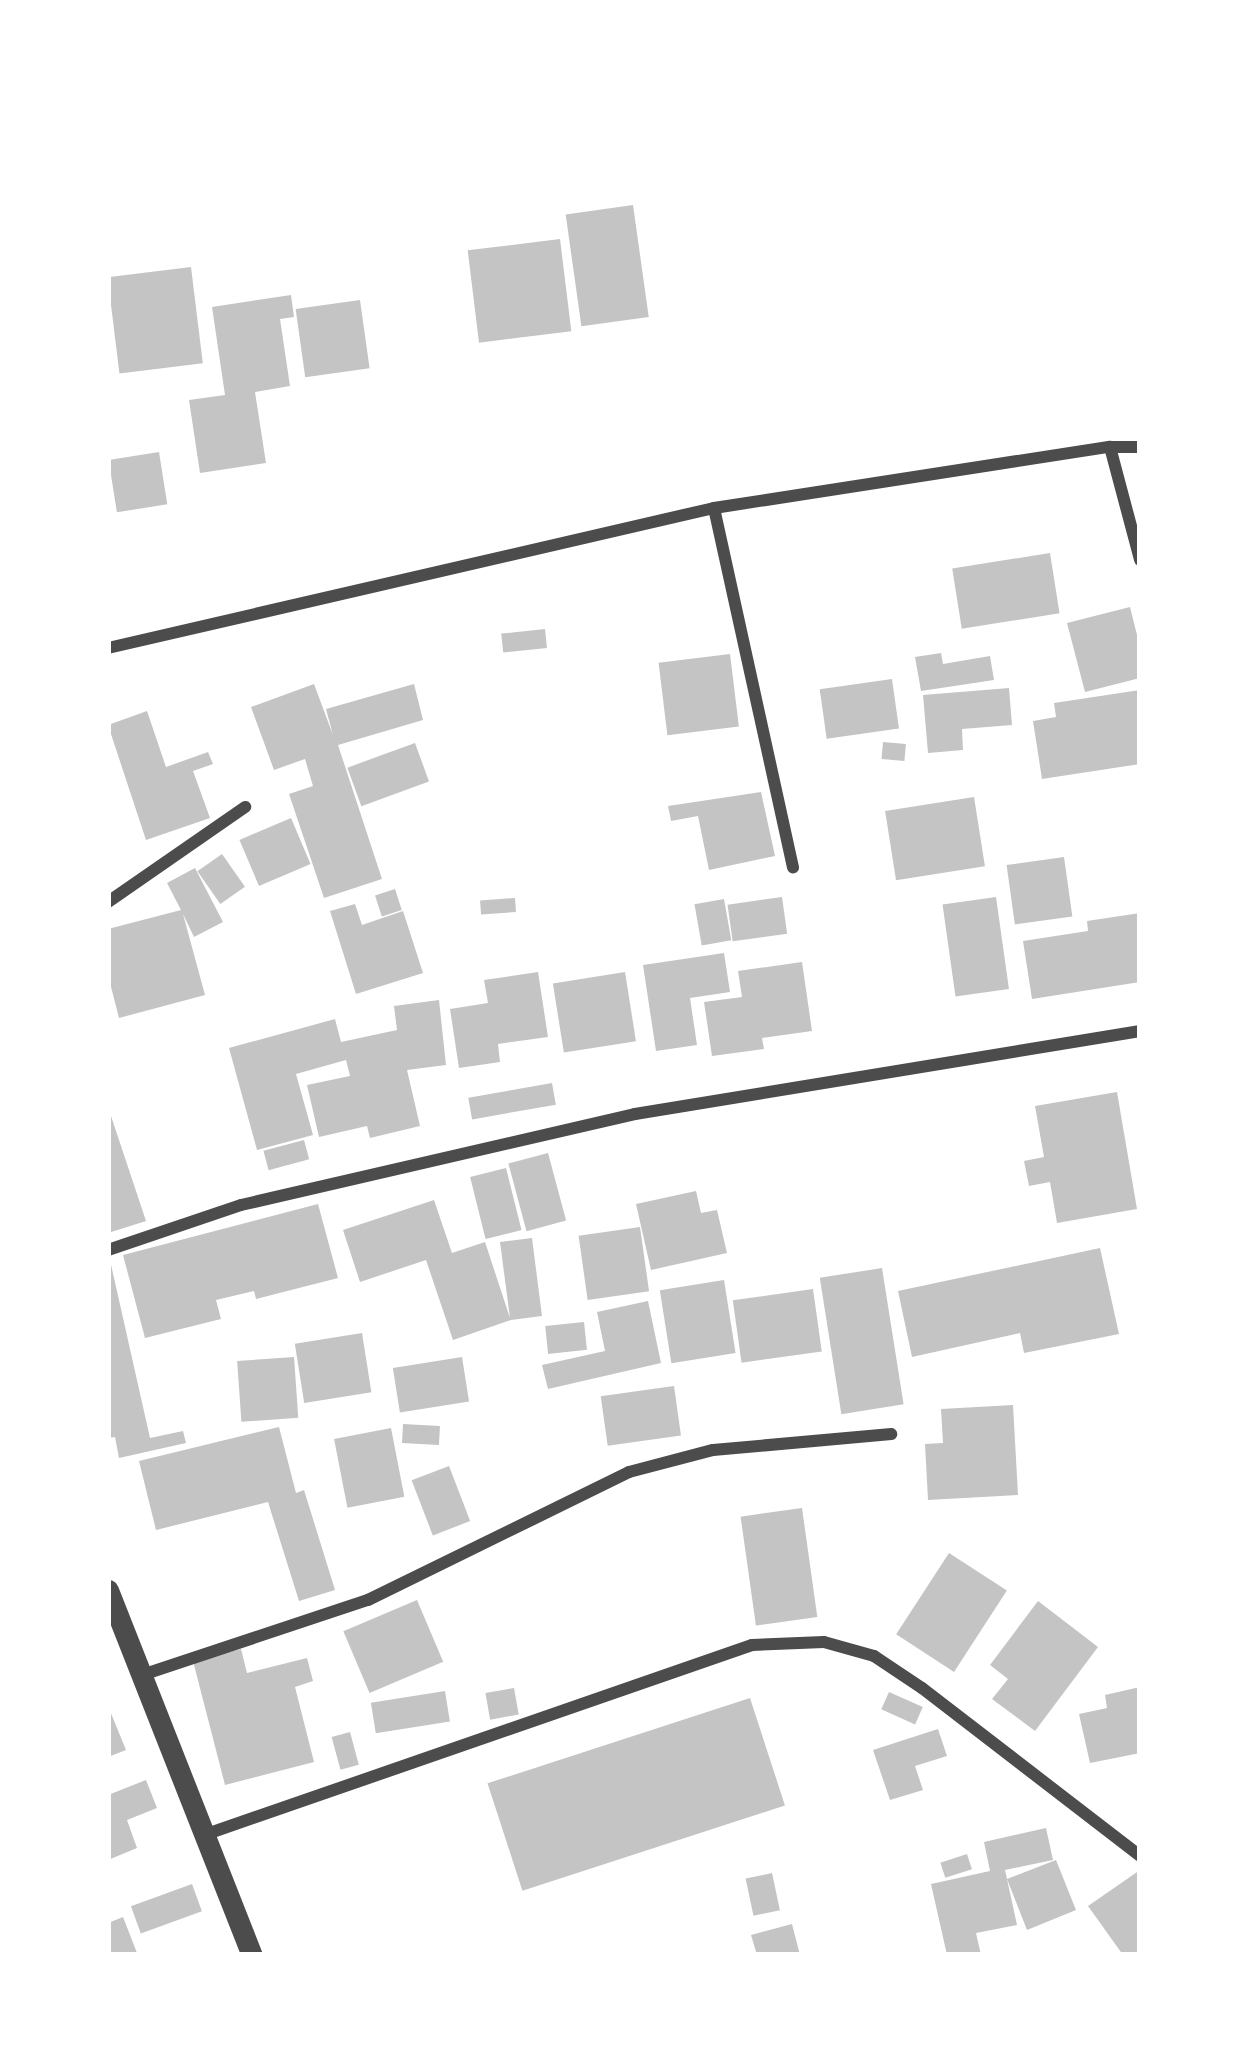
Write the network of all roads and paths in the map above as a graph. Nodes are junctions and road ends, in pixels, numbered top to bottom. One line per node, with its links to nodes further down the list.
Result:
1 (1110, 447): 2 (street); 3 (street); 4 (street)
2 (1140, 447)
3 (714, 508): 5 (street); 7 (street)
4 (1140, 560)
5 (108, 648)
6 (245, 808): 8 (street)
7 (793, 867)
8 (108, 902)
9 (1140, 1031): 10 (street)
10 (108, 1250)
11 (891, 1434): 13 (street)
12 (108, 1590): 13 (street)
13 (142, 1675): 14 (street)
14 (203, 1835): 15 (street); 16 (street)
15 (1140, 1856)
16 (252, 1955)

